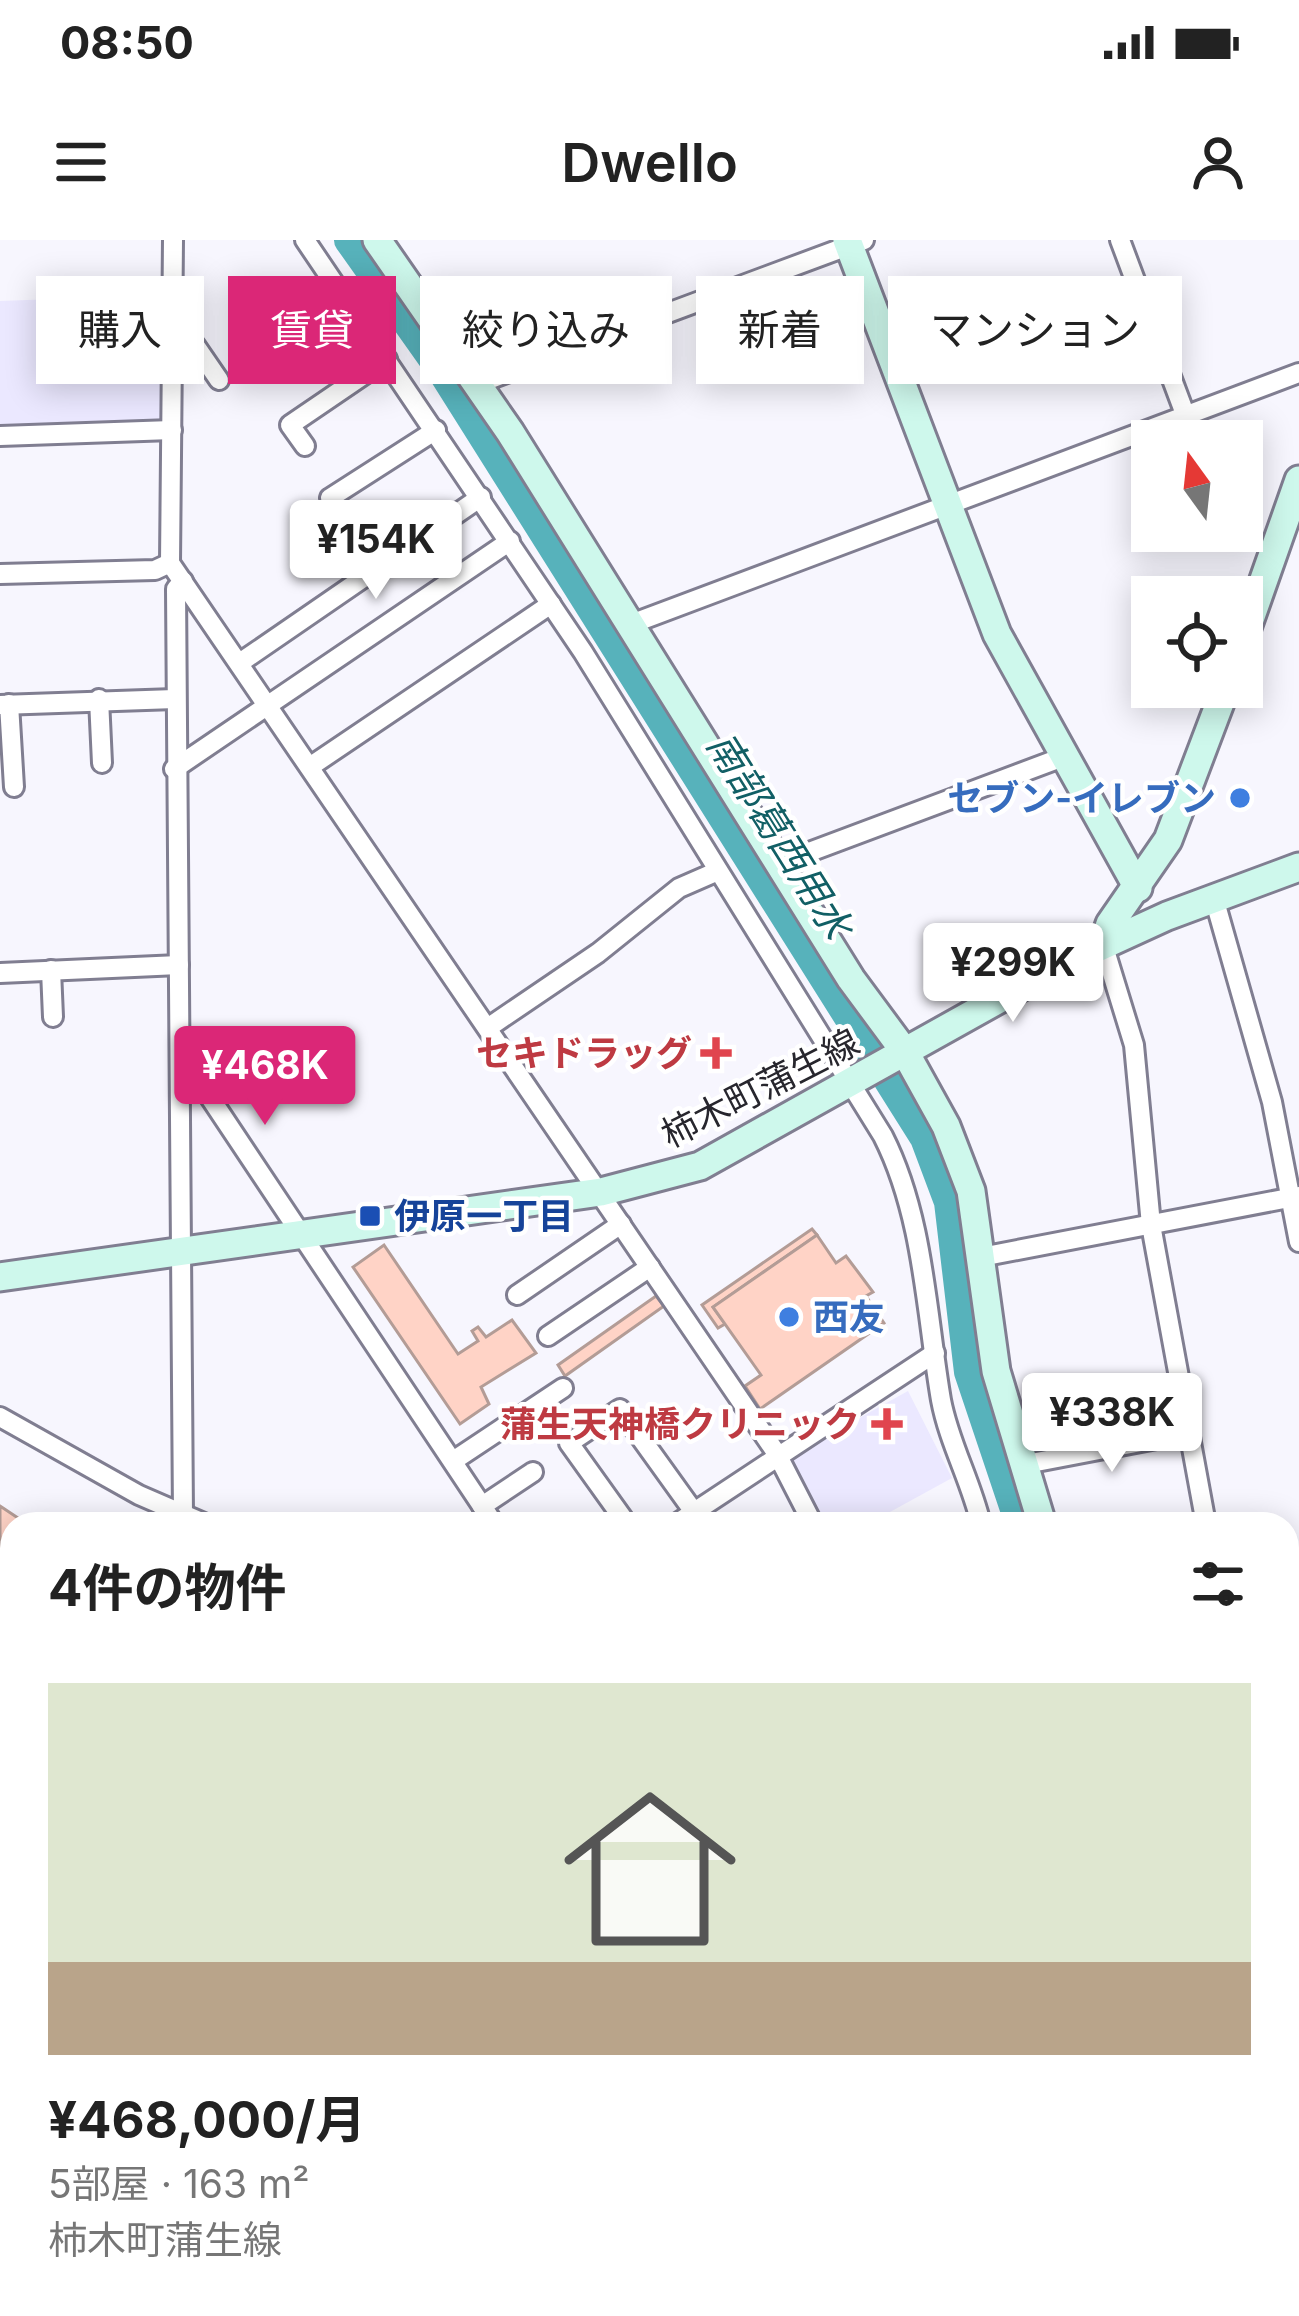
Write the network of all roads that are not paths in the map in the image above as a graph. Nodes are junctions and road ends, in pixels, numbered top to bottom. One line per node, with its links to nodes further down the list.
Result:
1 (172, 240): 6 (street)
2 (305, 240): 7 (street)
3 (377, 240): 8 (street)
4 (1120, 240): 17 (street)
5 (854, 242): 9 (street); 24 (street)
6 (172, 276)
7 (330, 276)
8 (420, 302)
9 (672, 311)
10 (204, 358): 13 (street)
11 (396, 372): 19 (street)
12 (1299, 373): 17 (street)
13 (219, 380)
14 (172, 384): 18 (street)
15 (350, 384): 21 (street)
16 (477, 384): 32 (street)
17 (1185, 414): 24 (street)
18 (172, 430): 20 (street); 27 (street)
19 (436, 430): 23 (street); 25 (street)
20 (0, 436)
21 (305, 446)
22 (1299, 480): 30 (street)
23 (481, 497): 26 (street); 33 (street)
24 (948, 504): 32 (street); 39 (street)
25 (346, 523)
26 (510, 541): 31 (street); 37 (street)
27 (170, 562): 28 (street); 29 (street)
28 (0, 574)
29 (183, 581): 33 (street); 35 (street)
30 (1263, 582)
31 (551, 604): 41 (street); 46 (street)
32 (631, 624): 44 (street)
33 (241, 662): 37 (street)
34 (99, 699): 35 (street); 36 (street); 40 (street)
35 (175, 699): 42 (street)
36 (5, 705): 43 (street)
37 (270, 706): 41 (street); 42 (street)
38 (1218, 708): 47 (street)
39 (1063, 757): 44 (street); 47 (street)
40 (102, 763)
41 (311, 766): 54 (street)
42 (174, 769): 50 (street)
43 (14, 787)
44 (780, 863): 56 (street)
45 (1299, 867): 48 (street, 柿木町蒲生線)
46 (718, 872): 54 (street); 57 (street)
47 (1138, 888): 49 (street)
48 (1214, 898): 49 (street, 柿木町蒲生線); 59 (street)
49 (1103, 944): 56 (street, 柿木町蒲生線); 61 (street)
50 (179, 965): 51 (street); 55 (street)
51 (51, 970): 52 (street); 53 (street)
52 (0, 973)
53 (53, 1017)
54 (489, 1028): 58 (street)
55 (179, 1052): 62 (street); 64 (street)
56 (901, 1055): 57 (street, 柿木町蒲生線); 65 (street)
57 (853, 1083): 58 (street, 柿木町蒲生線); 70 (street)
58 (601, 1192): 60 (street); 62 (street, 柿木町蒲生線)
59 (1295, 1197): 61 (street); 63 (street)
60 (621, 1224): 66 (street); 68 (street)
61 (1151, 1226): 65 (street); 73 (street)
62 (305, 1235): 64 (street, 柿木町蒲生線); 75 (street)
63 (1299, 1242)
64 (181, 1252): 67 (street, 柿木町蒲生線); 79 (street)
65 (981, 1257): 76 (street)
66 (650, 1267): 69 (street); 74 (street)
67 (0, 1277)
68 (517, 1295)
69 (548, 1336)
70 (935, 1353): 74 (street); 85 (street)
71 (562, 1388): 75 (street)
72 (0, 1417): 78 (street)
73 (1189, 1433): 76 (street); 87 (street)
74 (777, 1454): 83 (street); 84 (street)
75 (453, 1461): 80 (street)
76 (1026, 1464): 86 (street)
77 (533, 1472): 81 (street)
78 (177, 1512)
79 (183, 1512)
80 (486, 1512)
81 (489, 1512)
82 (618, 1512): 83 (street)
83 (694, 1512)
84 (807, 1512)
85 (976, 1512)
86 (1039, 1512)
87 (1204, 1512)

